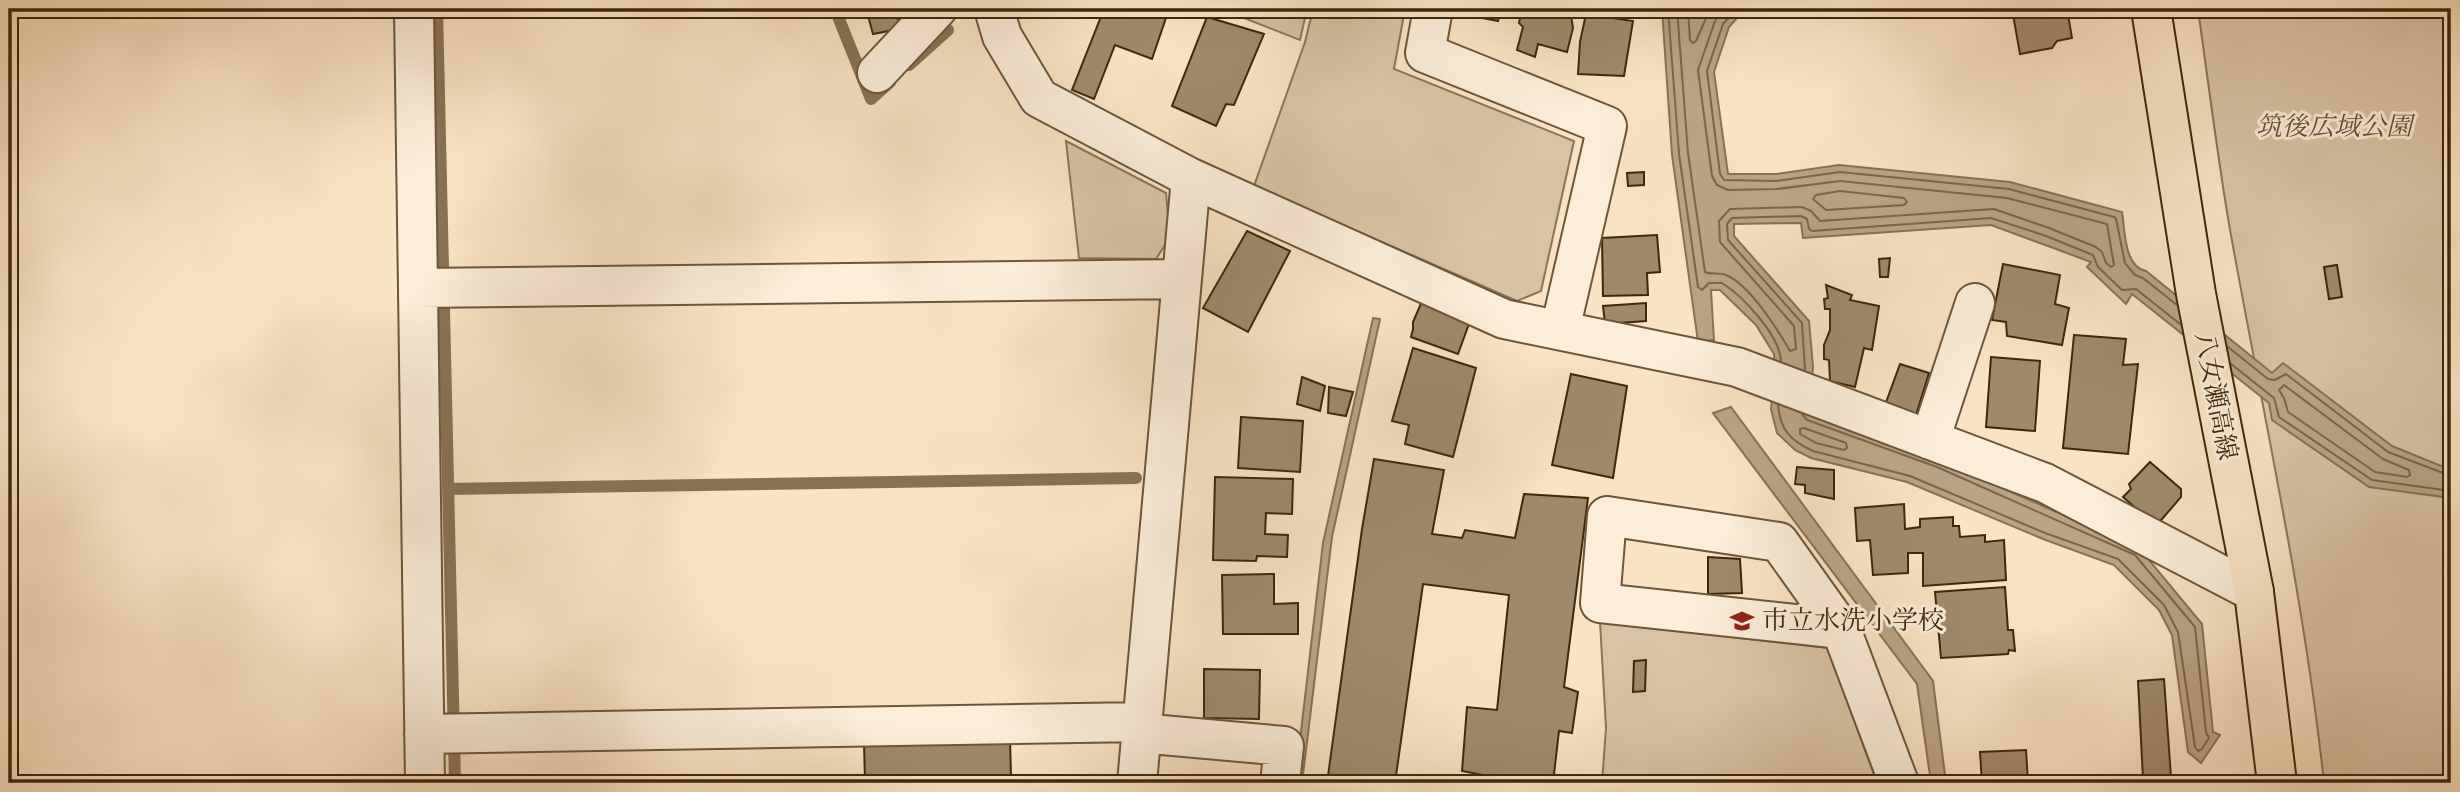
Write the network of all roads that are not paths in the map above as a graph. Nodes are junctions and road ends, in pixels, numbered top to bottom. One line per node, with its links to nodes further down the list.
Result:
1 (414, 9): 9 (street)
2 (937, 9): 6 (street)
3 (994, 9): 7 (street)
4 (1433, 9): 11 (street)
5 (2151, 9): 13 (main road, 八女瀬高線)
6 (877, 73)
7 (1191, 178): 8 (street); 11 (street)
8 (1182, 279): 9 (street); 15 (street)
9 (418, 288): 16 (street)
10 (1975, 303): 12 (street)
11 (1560, 330): 12 (street)
12 (1930, 440): 13 (street)
13 (2254, 592): 21 (main road, 八女瀬高線)
14 (1841, 629): 14 (street); 20 (street)
15 (1141, 728): 16 (street); 18 (street); 19 (street)
16 (424, 734): 17 (street)
17 (425, 783)
18 (1137, 783)
19 (1280, 783)
20 (1899, 783)
21 (2277, 783)

